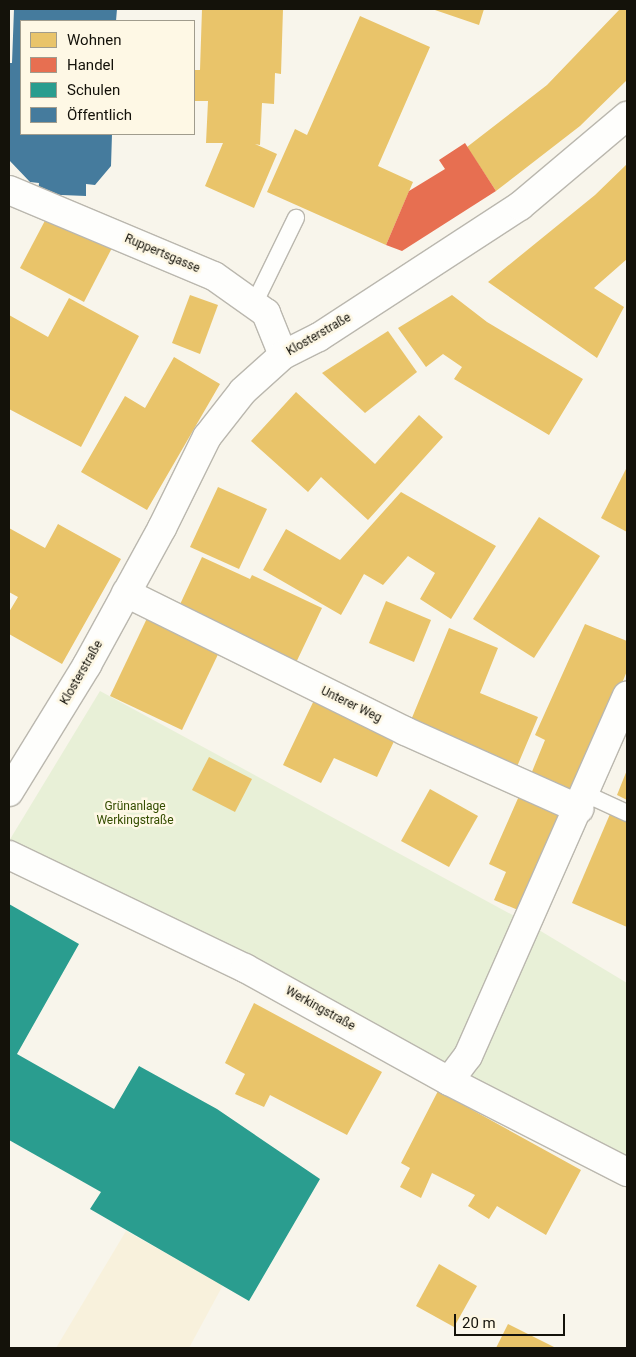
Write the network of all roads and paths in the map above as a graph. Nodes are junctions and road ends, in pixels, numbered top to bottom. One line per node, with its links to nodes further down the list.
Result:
1 (627, 116): 5 (street, Klosterstraße)
2 (15, 193): 4 (street, Ruppertsgasse)
3 (296, 218): 4 (lane)
4 (254, 304): 5 (street, Ruppertsgasse)
5 (283, 355): 6 (street, Klosterstraße)
6 (126, 594): 8 (street, Klosterstraße); 9 (street, Unterer Weg)
7 (627, 696): 9 (street)
8 (9, 792)
9 (582, 802): 10 (lane, Unterer Weg); 12 (street)
10 (627, 813)
11 (9, 855): 12 (street, Werkingstraße)
12 (449, 1081): 13 (street, Werkingstraße)
13 (627, 1172)

